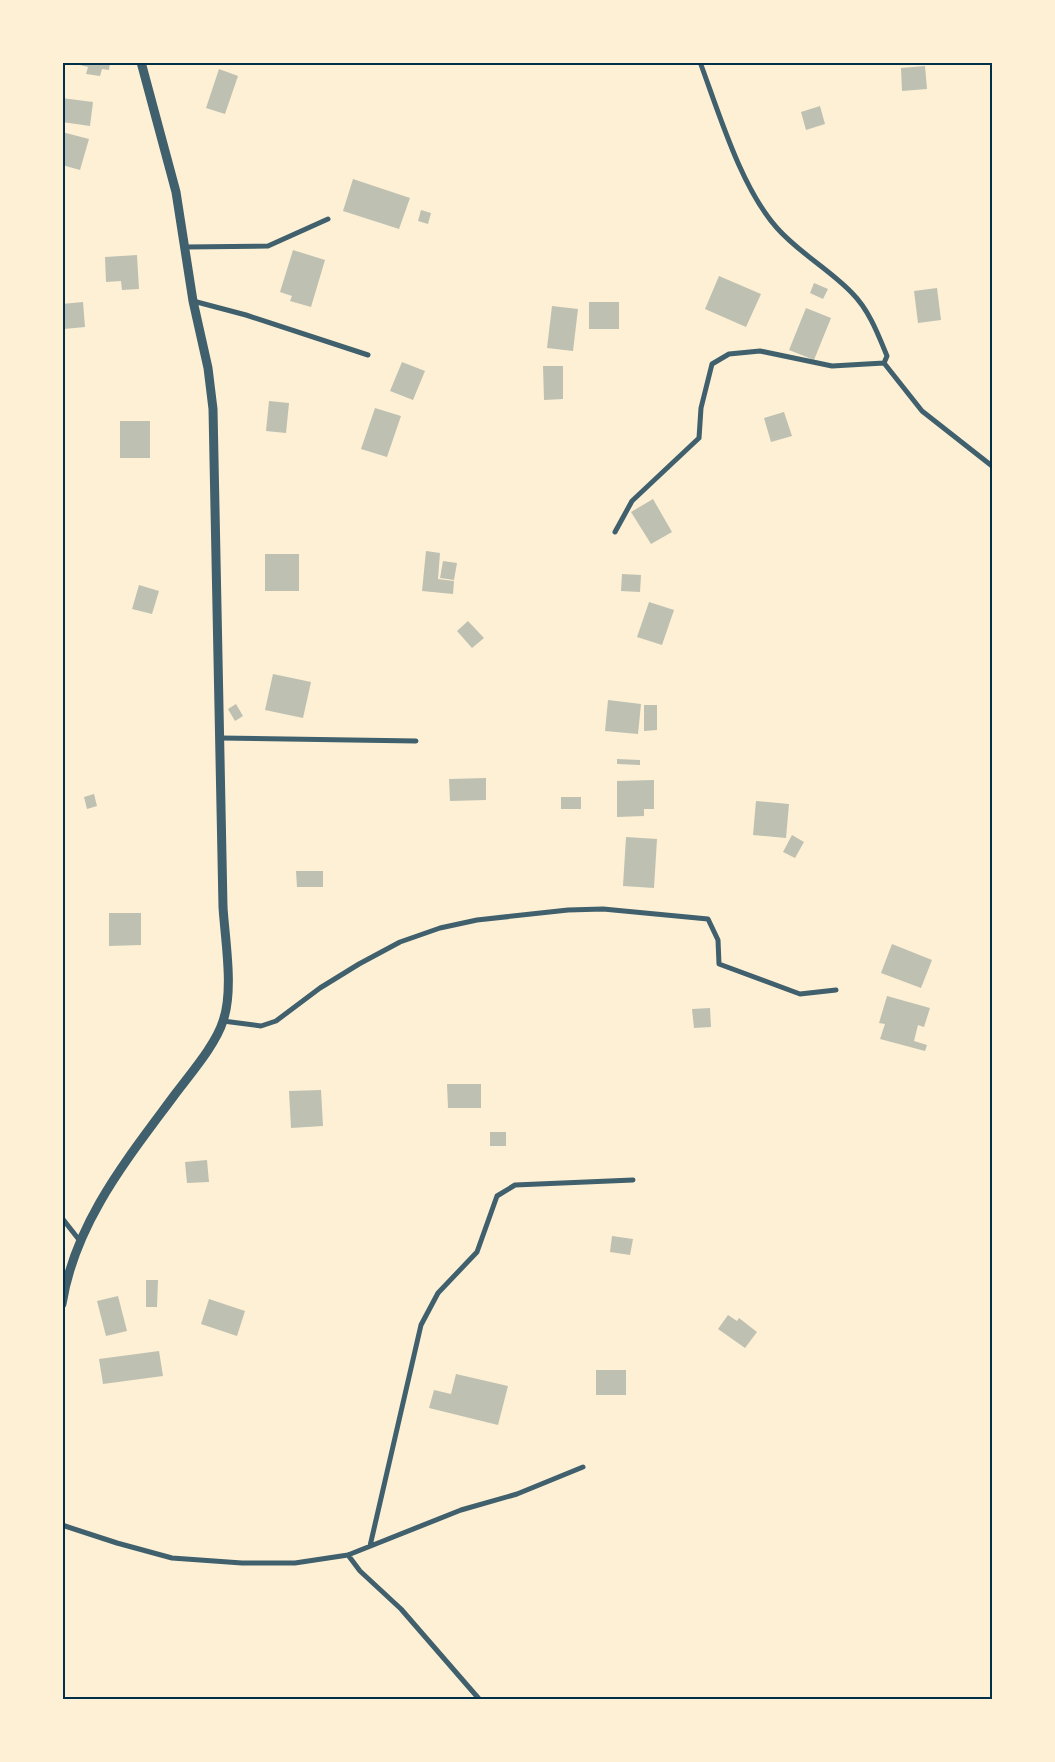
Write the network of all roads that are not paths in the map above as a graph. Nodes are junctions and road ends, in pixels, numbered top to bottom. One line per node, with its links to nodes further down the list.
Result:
1 (141, 62): 4 (street)
2 (700, 62): 7 (street)
3 (328, 219): 4 (street)
4 (185, 248): 5 (street)
5 (193, 301): 6 (street); 10 (street)
6 (368, 356)
7 (884, 363): 8 (street); 9 (street)
8 (992, 466)
9 (615, 532)
10 (220, 738): 11 (street); 13 (street)
11 (416, 741)
12 (836, 990): 13 (street)
13 (223, 1021): 16 (street)
14 (633, 1180): 20 (street)
15 (62, 1218): 16 (street)
16 (80, 1241): 17 (street)
17 (62, 1304)
18 (583, 1468): 20 (street)
19 (62, 1525): 21 (street)
20 (370, 1546): 21 (street)
21 (348, 1555): 22 (street)
22 (480, 1700)

